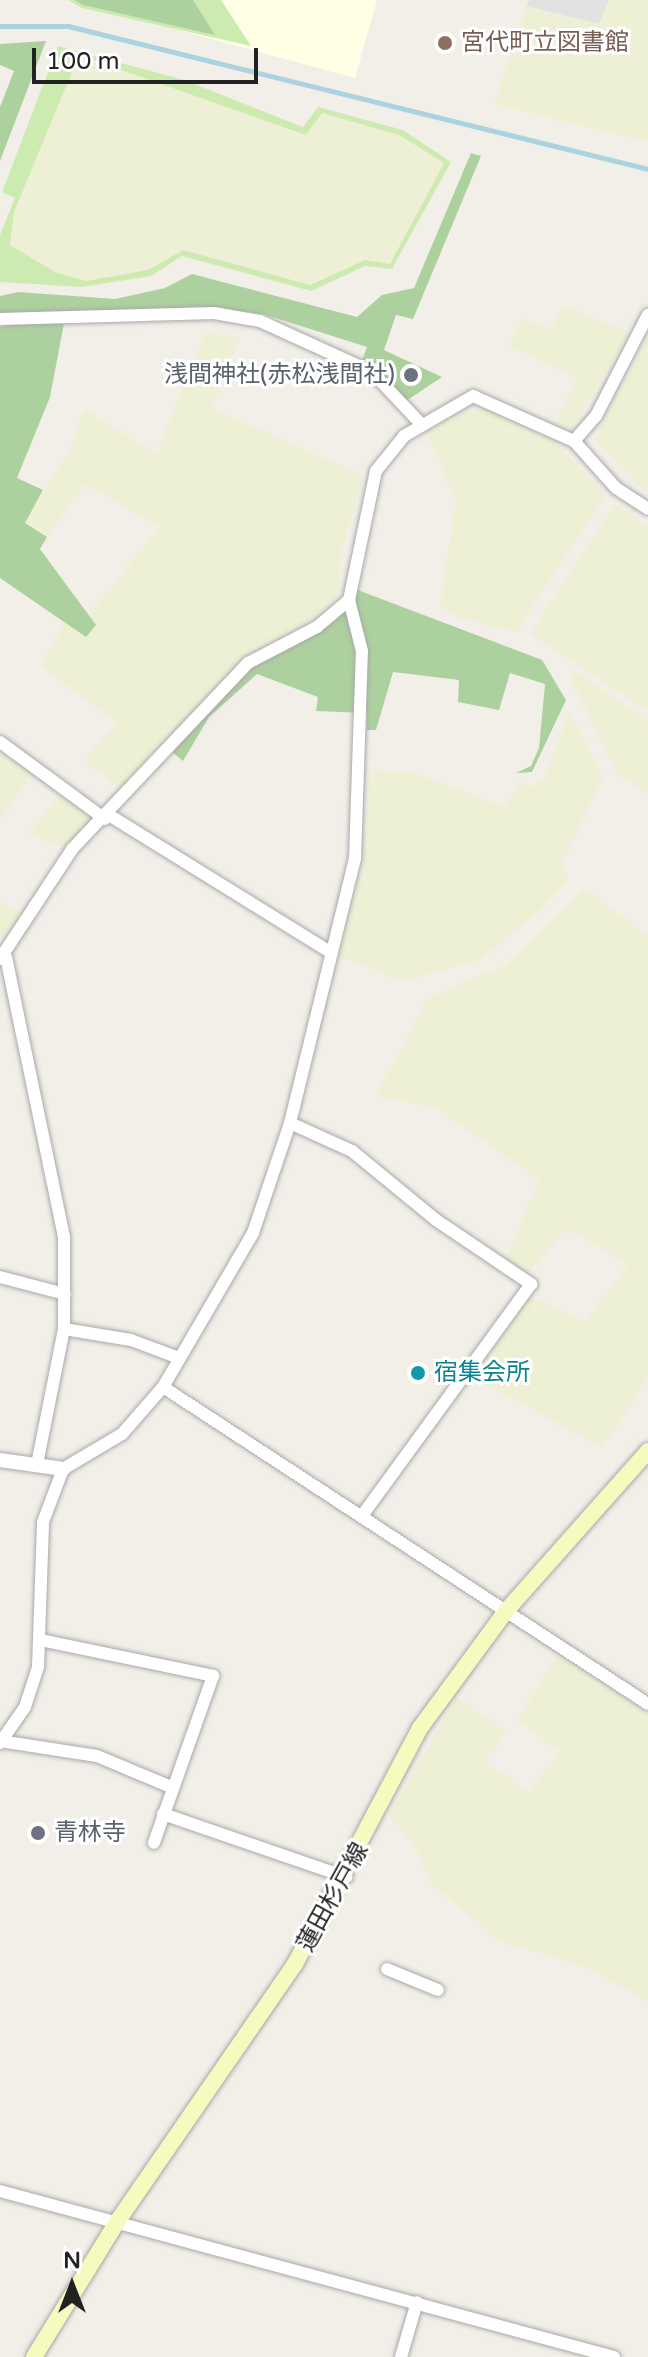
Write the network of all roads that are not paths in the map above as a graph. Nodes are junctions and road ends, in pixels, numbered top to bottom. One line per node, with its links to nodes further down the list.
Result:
1 (648, 315): 4 (street)
2 (0, 319): 3 (street)
3 (421, 424): 4 (street); 6 (street)
4 (574, 441): 5 (street)
5 (648, 509)
6 (349, 600): 8 (street); 9 (street)
7 (0, 742): 8 (street)
8 (107, 817): 9 (street); 10 (street)
9 (332, 953): 11 (street)
10 (3, 958): 13 (street)
11 (290, 1123): 15 (street); 21 (street)
12 (0, 1277): 13 (street)
13 (65, 1294): 14 (street)
14 (64, 1329): 15 (street); 19 (street)
15 (179, 1358): 16 (street)
16 (163, 1387): 20 (street); 21 (street)
17 (648, 1451): 22 (main road, 蓮田杉戸線)
18 (0, 1460): 19 (street)
19 (37, 1464): 20 (street)
20 (63, 1469): 23 (street)
21 (362, 1516): 22 (street)
22 (506, 1611): 24 (street); 29 (main road, 蓮田杉戸線)
23 (41, 1640): 25 (street); 26 (street)
24 (648, 1704)
25 (0, 1742): 26 (street)
26 (171, 1787): 27 (street)
27 (163, 1814): 28 (street); 29 (street)
28 (154, 1843)
29 (346, 1877): 33 (main road, 蓮田杉戸線)
30 (387, 1969): 31 (street)
31 (438, 1990)
32 (0, 2191): 33 (street)
33 (119, 2219): 34 (street); 35 (main road, 蓮田杉戸線)
34 (417, 2302): 36 (street); 37 (street)
35 (34, 2357)
36 (401, 2357)
37 (614, 2357)

